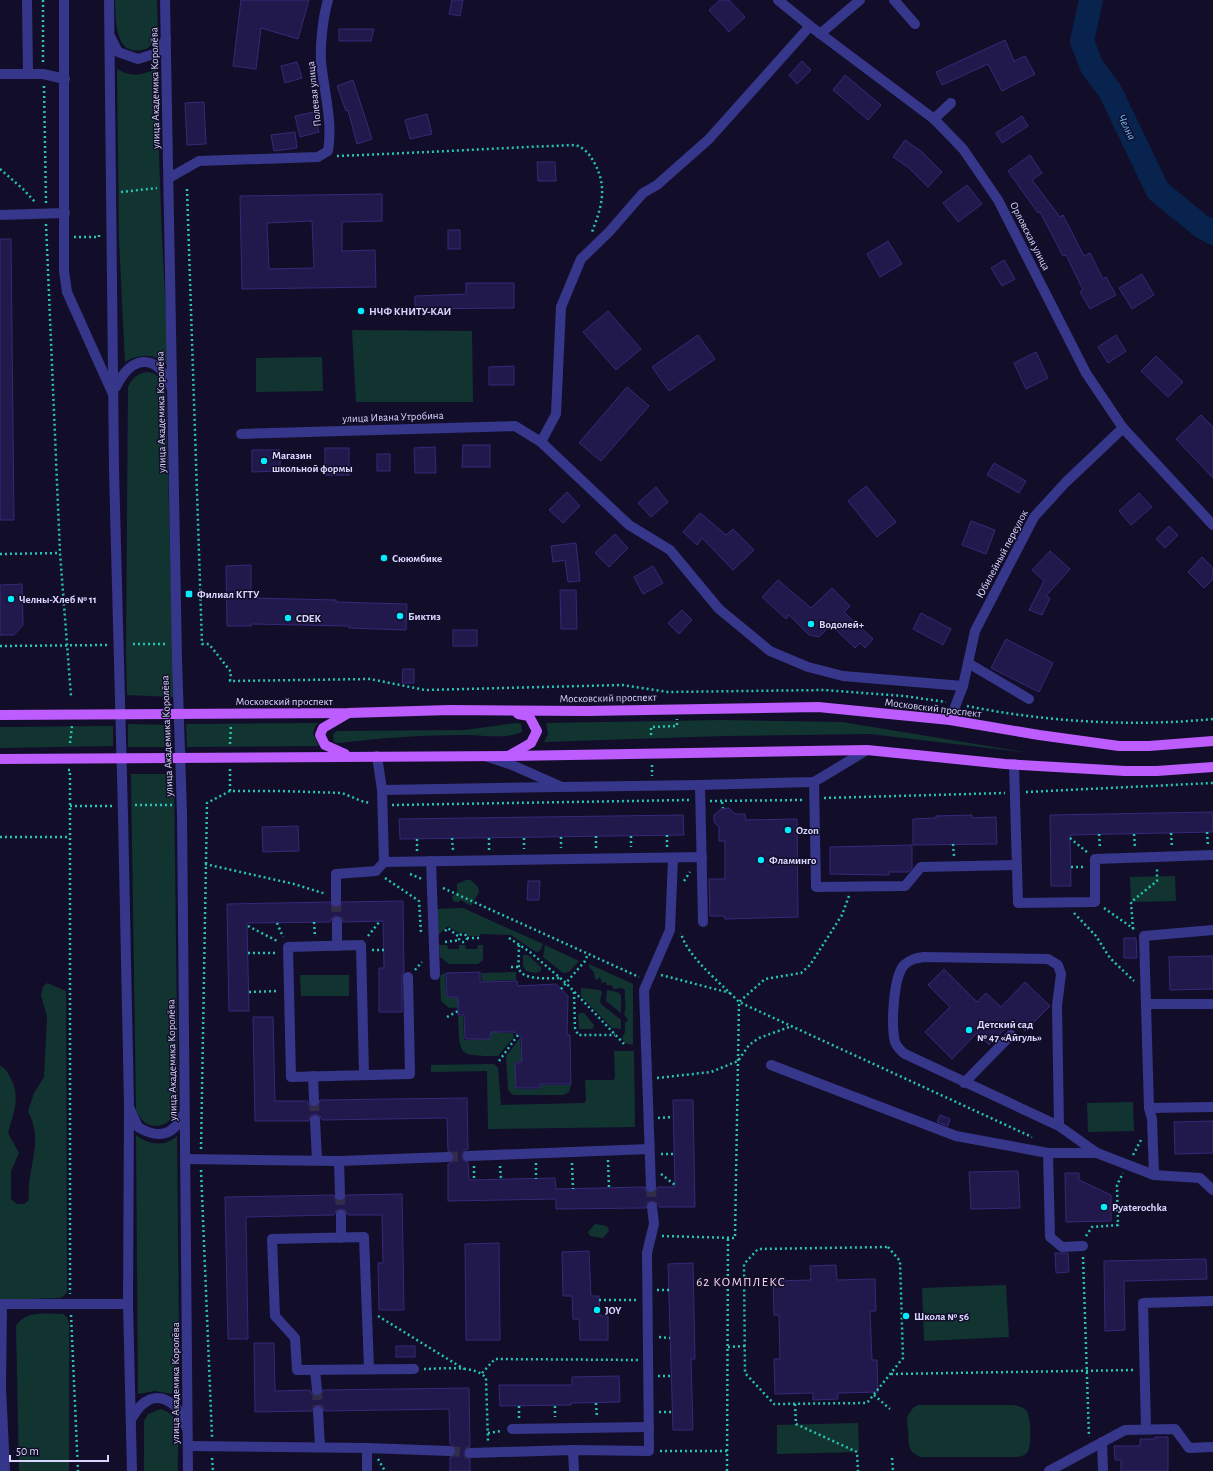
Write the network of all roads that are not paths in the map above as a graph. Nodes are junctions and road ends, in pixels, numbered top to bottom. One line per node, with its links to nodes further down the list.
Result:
1 (27, 0): 15 (street)
2 (64, 0): 16 (street)
3 (109, 0): 12 (street)
4 (165, 0): 13 (street, улица Академика Королёва)
5 (328, 0): 19 (street, Полевая улица)
6 (778, 0): 10 (street, Орловская улица)
7 (860, 0): 11 (street)
8 (894, 0): 9 (street)
9 (915, 24)
10 (810, 26): 11 (street, Орловская улица); 26 (street)
11 (820, 34): 18 (street, Орловская улица)
12 (110, 36): 13 (street); 23 (street)
13 (166, 39): 19 (street, улица Академика Королёва)
14 (0, 74): 15 (street)
15 (28, 74): 16 (street)
16 (65, 79): 20 (street)
17 (951, 103): 18 (street)
18 (934, 120): 24 (street, Орловская улица)
19 (169, 178): 22 (street, улица Академика Королёва)
20 (65, 213): 21 (street); 23 (street)
21 (0, 215)
22 (172, 391): 23 (street); 34 (street, улица Академика Королёва)
23 (114, 394): 35 (street)
24 (1123, 428): 27 (street, Орловская улица); 28 (street, Юбилейный переулок)
25 (240, 434): 26 (street, улица Ивана Утробина)
26 (541, 442): 29 (street, улица Ивана Утробина)
27 (1213, 525)
28 (968, 663): 29 (street, Юбилейный переулок); 30 (street)
29 (963, 686): 36 (street, Юбилейный переулок)
30 (1030, 699)
31 (496, 710): 32 (main road, Московский проспект); 36 (main road, Московский проспект); 42 (main road)
32 (348, 713): 34 (main road, Московский проспект); 40 (main road)
33 (0, 714): 35 (main road, Московский проспект)
34 (178, 714): 35 (main road, Московский проспект); 44 (street, улица Академика Королёва)
35 (121, 715): 43 (street)
36 (950, 720): 37 (main road, Московский проспект)
37 (1213, 741)
38 (867, 750): 42 (main road); 46 (main road); 48 (street)
39 (480, 755): 41 (main road); 42 (main road); 50 (street)
40 (349, 756): 41 (main road); 44 (main road)
41 (377, 756): 51 (street)
42 (510, 756)
43 (122, 757): 44 (main road); 45 (main road); 73 (street)
44 (180, 757): 76 (street, улица Академика Королёва)
45 (0, 759)
46 (1014, 764): 47 (main road); 57 (street)
47 (1213, 767)
48 (814, 782): 49 (street); 57 (street)
49 (700, 785): 50 (street); 54 (street)
50 (562, 787): 51 (street)
51 (382, 790): 56 (street)
52 (1213, 855): 57 (street)
53 (673, 858): 54 (street); 55 (street); 79 (street)
54 (702, 858): 60 (street)
55 (431, 861): 56 (street); 63 (street)
56 (384, 862): 58 (street)
57 (1016, 865)
58 (336, 899)
59 (337, 922): 62 (street)
60 (703, 922)
61 (1213, 930): 65 (street)
62 (337, 946): 69 (street); 70 (street)
63 (435, 975)
64 (408, 977): 69 (street)
65 (1147, 1004): 66 (street); 75 (street)
66 (1213, 1004)
67 (1011, 1035): 71 (street)
68 (771, 1065): 80 (street)
69 (364, 1075): 70 (street)
70 (313, 1076): 72 (street)
71 (964, 1083): 78 (street); 78 (street)
72 (314, 1100)
73 (129, 1105): 76 (street); 97 (street)
74 (1213, 1107): 75 (street)
75 (1149, 1108): 87 (street)
76 (185, 1111): 84 (street, улица Академика Королёва)
77 (315, 1120): 85 (street)
78 (1059, 1126): 81 (street)
79 (649, 1149): 82 (street); 88 (street)
80 (1048, 1153): 81 (street); 94 (street)
81 (1097, 1153): 87 (street)
82 (468, 1156)
83 (448, 1157): 86 (street)
84 (185, 1159): 85 (street); 108 (street, улица Академика Королёва)
85 (317, 1160): 86 (street)
86 (339, 1161): 90 (street)
87 (1154, 1175): 89 (street)
88 (651, 1187)
89 (1213, 1190)
90 (340, 1195)
91 (652, 1207): 105 (street)
92 (341, 1215): 93 (street)
93 (342, 1238): 98 (street); 100 (street)
94 (1083, 1246)
95 (1213, 1301): 107 (street)
96 (1, 1304): 97 (street); 101 (street)
97 (128, 1304): 104 (street)
98 (369, 1369): 99 (street); 100 (street)
99 (414, 1369)
100 (315, 1370): 102 (street)
101 (1, 1388): 109 (street)
102 (317, 1390)
103 (318, 1411): 112 (street)
104 (132, 1419): 108 (street); 119 (street)
105 (649, 1427): 106 (street); 115 (street)
106 (512, 1429)
107 (1146, 1429): 110 (street); 114 (street)
108 (188, 1431): 111 (street, улица Академика Королёва)
109 (2, 1434): 118 (street)
110 (1102, 1442): 123 (street); 124 (street)
111 (188, 1446): 112 (street); 120 (street, улица Академика Королёва)
112 (320, 1448): 113 (street)
113 (367, 1448): 116 (street); 121 (street)
114 (1213, 1448)
115 (573, 1450): 117 (street); 122 (street)
116 (450, 1451)
117 (470, 1453)
118 (5, 1471)
119 (132, 1471)
120 (188, 1471)
121 (367, 1471)
122 (574, 1471)
123 (1049, 1471)
124 (1103, 1471)

